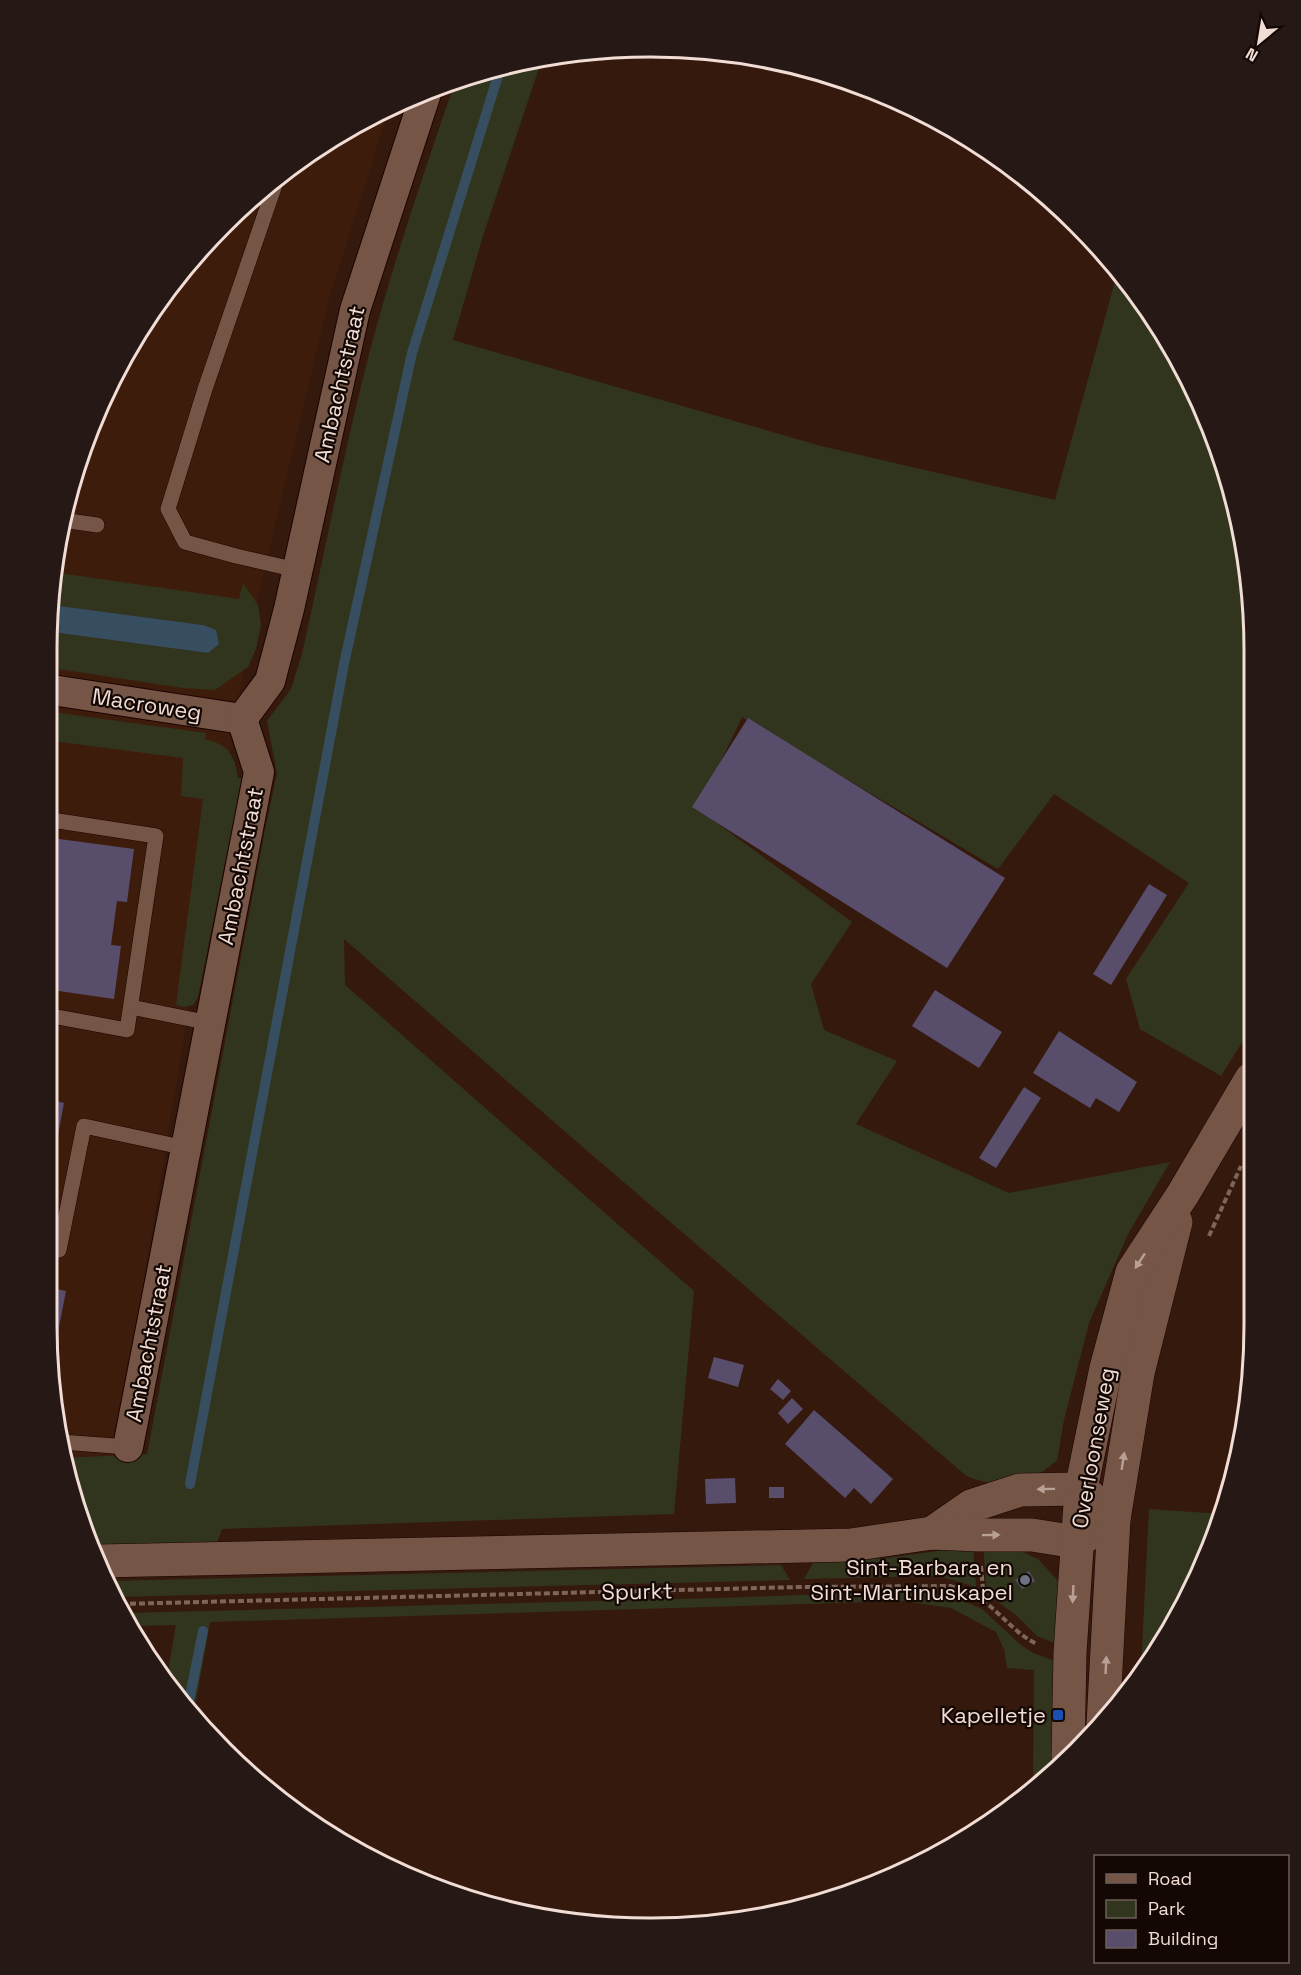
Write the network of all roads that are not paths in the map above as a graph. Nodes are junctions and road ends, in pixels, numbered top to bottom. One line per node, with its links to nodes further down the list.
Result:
1 (423, 102): 5 (street, Ambachtstraat)
2 (272, 194): 5 (lane)
3 (71, 521): 4 (lane)
4 (97, 525)
5 (297, 570): 7 (street, Ambachtstraat)
6 (57, 691): 7 (street, Macroweg)
7 (242, 719): 11 (street, Ambachtstraat)
8 (57, 821): 9 (lane)
9 (131, 1007): 10 (lane); 11 (lane)
10 (57, 1017)
11 (210, 1023): 13 (street, Ambachtstraat)
12 (1244, 1091): 14 (street, Overloonseweg)
13 (186, 1148): 15 (lane); 17 (street, Ambachtstraat)
14 (1183, 1194): 18 (street, Overloonseweg, one-way to 18); 19 (street, Overloonseweg, one-way to 14)
15 (60, 1250)
16 (69, 1443): 17 (lane)
17 (128, 1447)
18 (1081, 1489): 19 (street); 20 (street, Spurkt, one-way to 20); 21 (street, Overloonseweg)
19 (1114, 1519): 21 (street); 23 (street, Overloonseweg, one-way to 19)
20 (932, 1533): 21 (street, Spurkt, one-way to 21); 22 (street, Spurkt)
21 (1076, 1542): 24 (street, Overloonseweg, one-way to 24)
22 (106, 1561)
23 (1104, 1707)
24 (1068, 1746)

